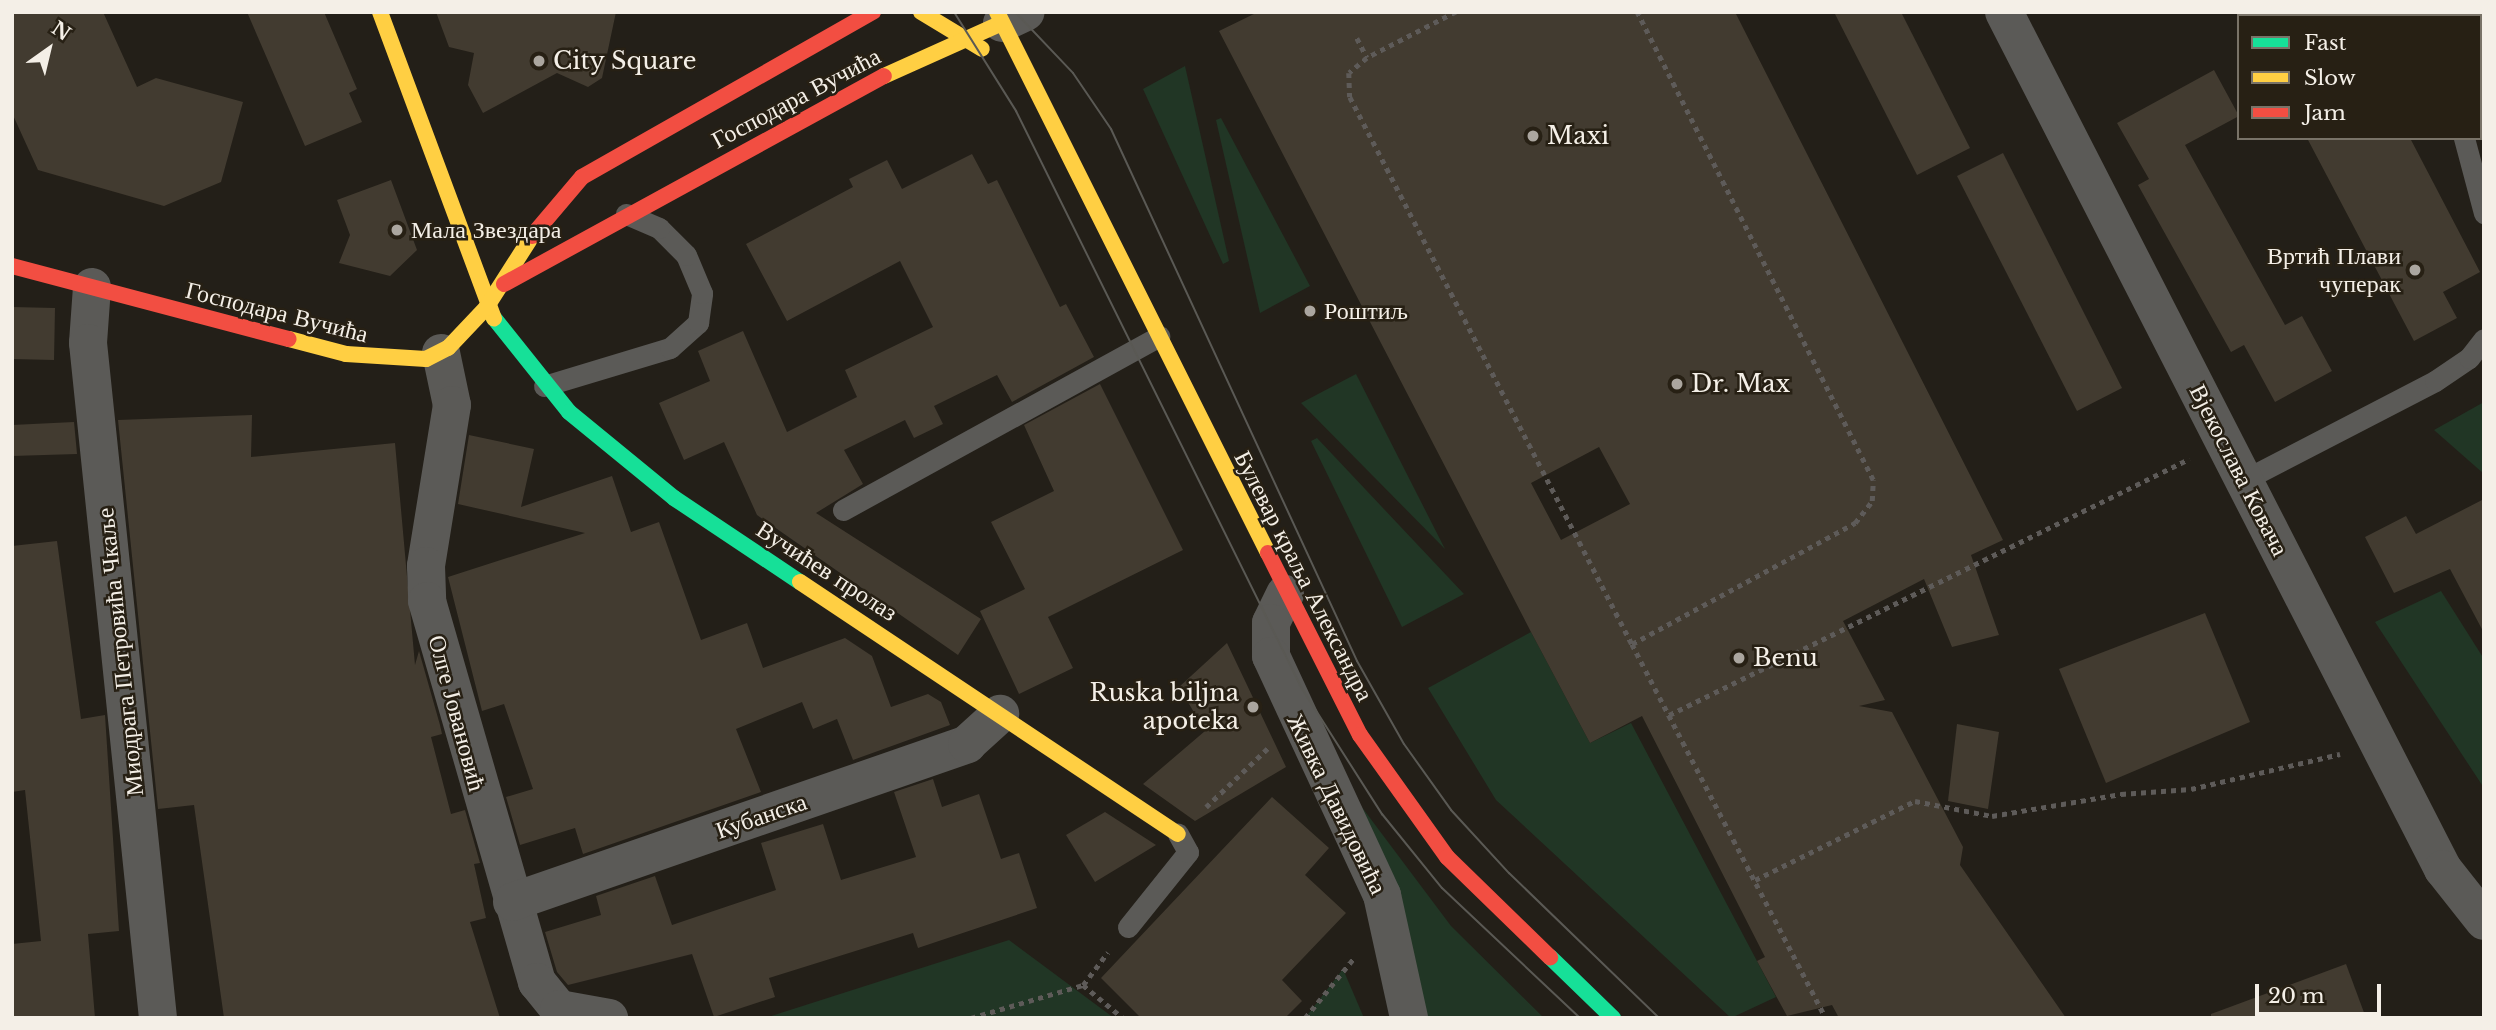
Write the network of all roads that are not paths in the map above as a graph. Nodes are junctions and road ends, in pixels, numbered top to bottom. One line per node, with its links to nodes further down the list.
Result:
1 (380, 12): 14 (main road, Вучићев пролаз)
2 (873, 12): 12 (main road, Господара Вучића)
3 (921, 12): 6 (main road, Булевар краља Александра)
4 (2004, 12): 19 (street, Вјекослава Ковача)
5 (1008, 16): 6 (main road); 7 (main road, Булевар краља Александра)
6 (965, 41): 7 (main road, Булевар краља Александра); 10 (main road, Господара Вучића)
7 (1040, 96): 15 (main road, Булевар краља Александра)
8 (2466, 140): 9 (lane)
9 (2484, 214)
10 (626, 215): 12 (main road, Господара Вучића); 18 (lane)
11 (12, 266): 13 (main road, Господара Вучића)
12 (504, 284): 14 (main road, Господара Вучића)
13 (92, 287): 17 (main road, Господара Вучића); 27 (street, Миодрага Петровића Чкаље)
14 (486, 308): 17 (main road, Господара Вучића); 18 (main road, Вучићев пролаз)
15 (1160, 336): 20 (lane); 21 (main road, Булевар краља Александра)
16 (2484, 339): 19 (lane)
17 (441, 353): 24 (street, Олге Јовановић)
18 (544, 386): 22 (main road, Вучићев пролаз)
19 (2244, 480): 25 (street, Вјекослава Ковача)
20 (843, 510)
21 (1285, 594): 29 (street, Живка Давидовића); 30 (main road, Булевар краља Александра)
22 (1000, 714): 23 (main road, Вучићев пролаз); 24 (street, Кубанска)
23 (1178, 834): 26 (lane)
24 (512, 902): 28 (street, Олге Јовановић)
25 (2484, 921)
26 (1128, 927)
27 (158, 1018)
28 (609, 1018)
29 (1409, 1018)
30 (1613, 1018)

